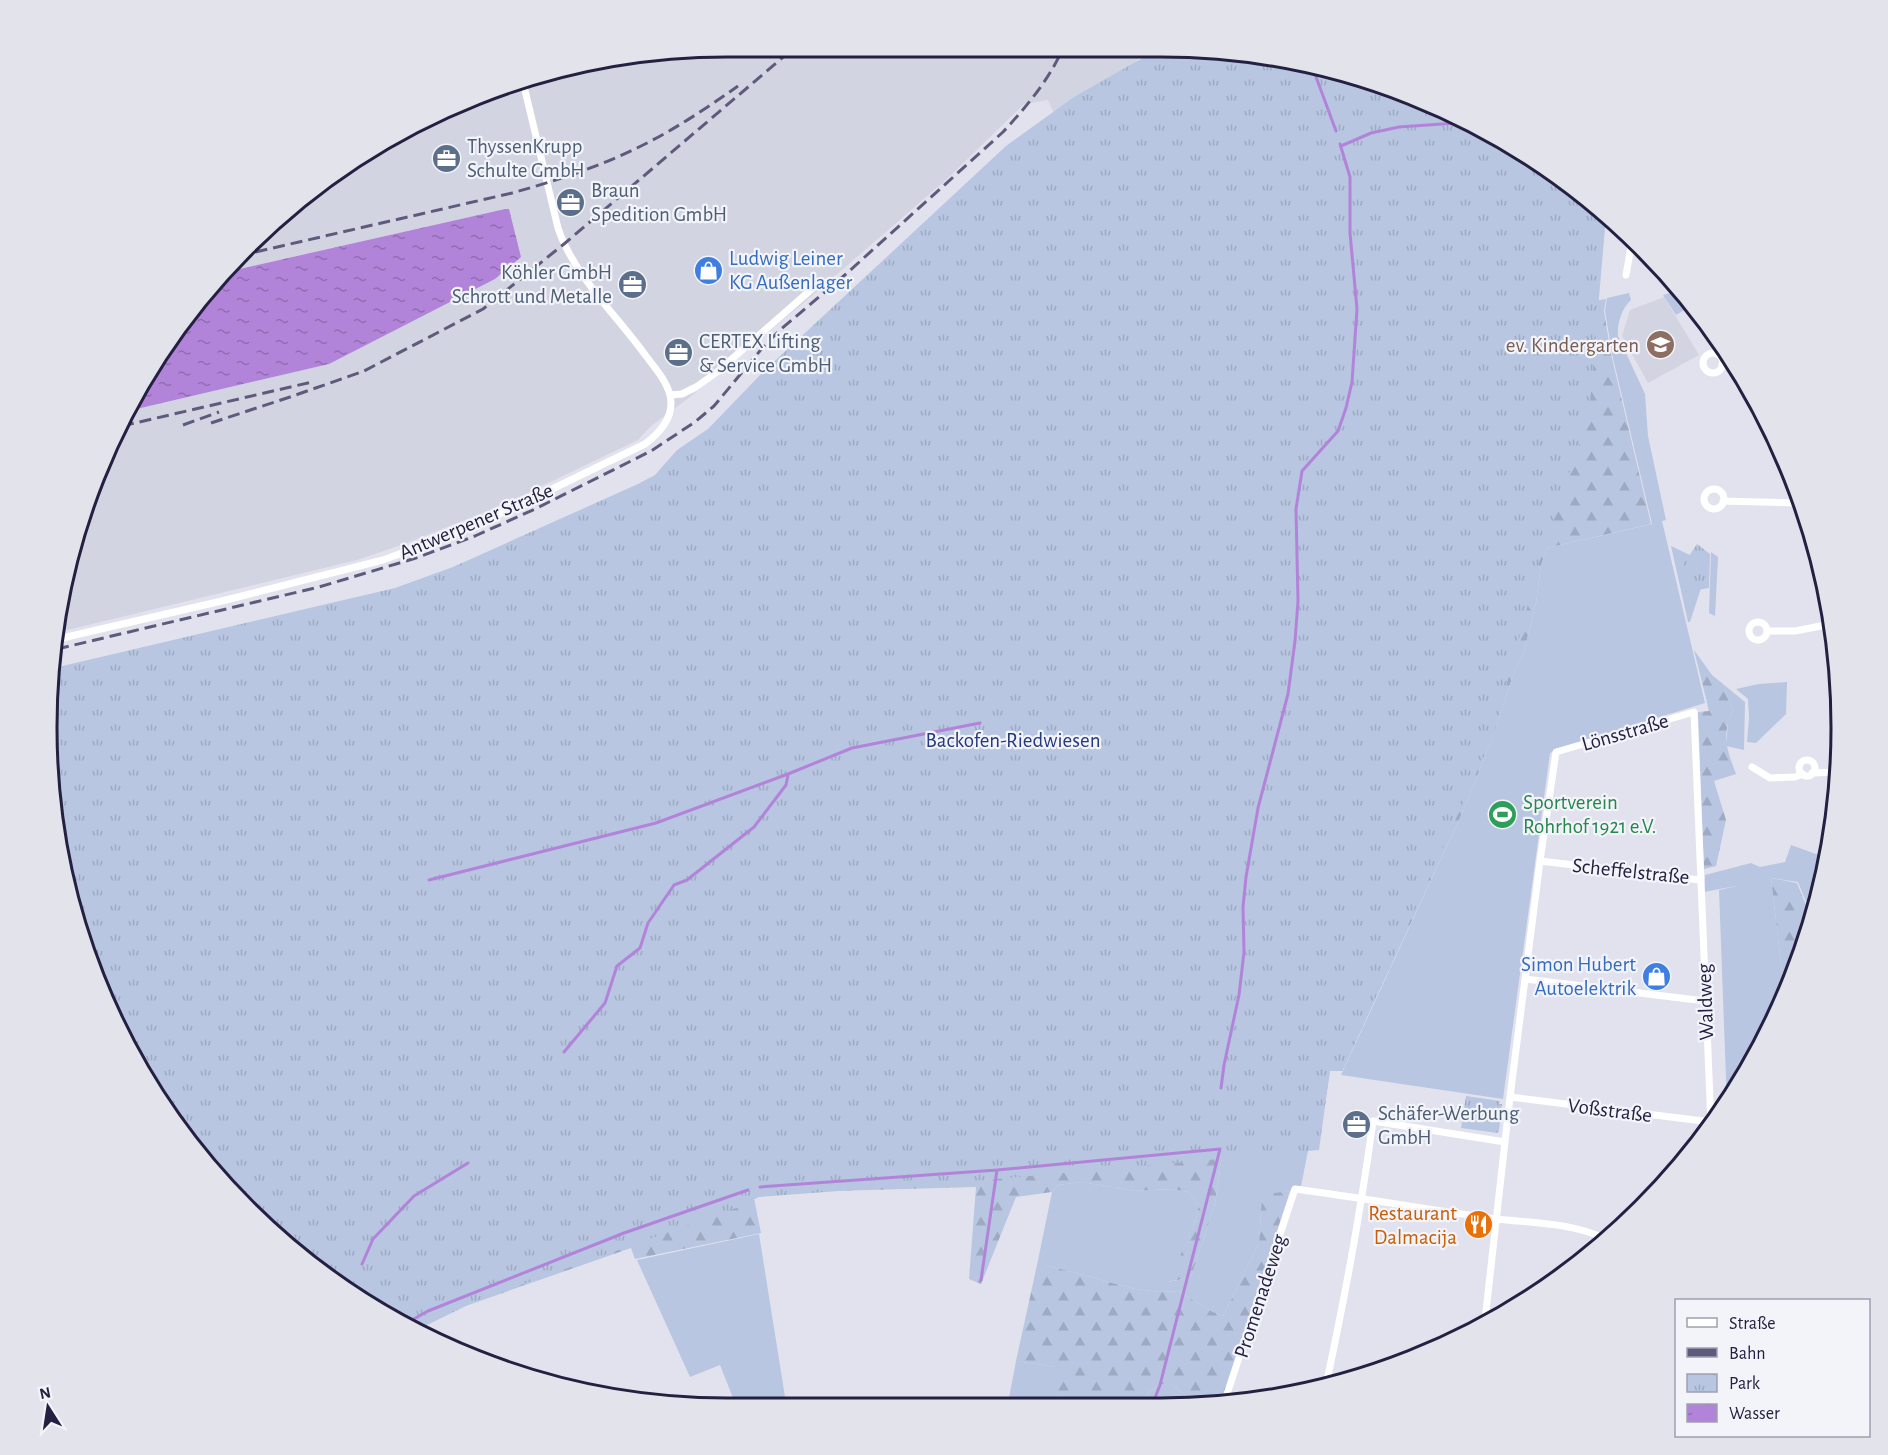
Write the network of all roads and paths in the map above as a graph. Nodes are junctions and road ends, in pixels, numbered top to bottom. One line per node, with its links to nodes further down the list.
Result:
1 (525, 89): 5 (street)
2 (1631, 249): 3 (street)
3 (1626, 275)
4 (821, 282): 5 (street)
5 (670, 395): 10 (street, Antwerpener Straße)
6 (1723, 501): 7 (street)
7 (1792, 503)
8 (1823, 626): 9 (street)
9 (1768, 631)
10 (63, 638)
11 (1694, 712): 16 (street, Lönsstraße); 17 (street, Scheffelstraße)
12 (1752, 767): 15 (street)
13 (1830, 772): 14 (street)
14 (1812, 773): 15 (street); 15 (street)
15 (1803, 774)
16 (1540, 861): 17 (street, Scheffelstraße); 18 (street)
17 (1700, 880): 19 (street, Waldweg)
18 (1525, 979): 19 (street); 20 (street)
19 (1705, 1001): 21 (street, Waldweg)
20 (1510, 1097): 22 (street, Voßstraße); 23 (street)
21 (1710, 1111)
22 (1702, 1123)
23 (1505, 1142): 24 (street); 25 (street)
24 (1363, 1198): 25 (street); 28 (street); 29 (street, Promenadeweg)
25 (1497, 1219): 26 (street); 27 (street)
26 (1599, 1235)
27 (1486, 1314)
28 (1328, 1376)
29 (1227, 1394)

